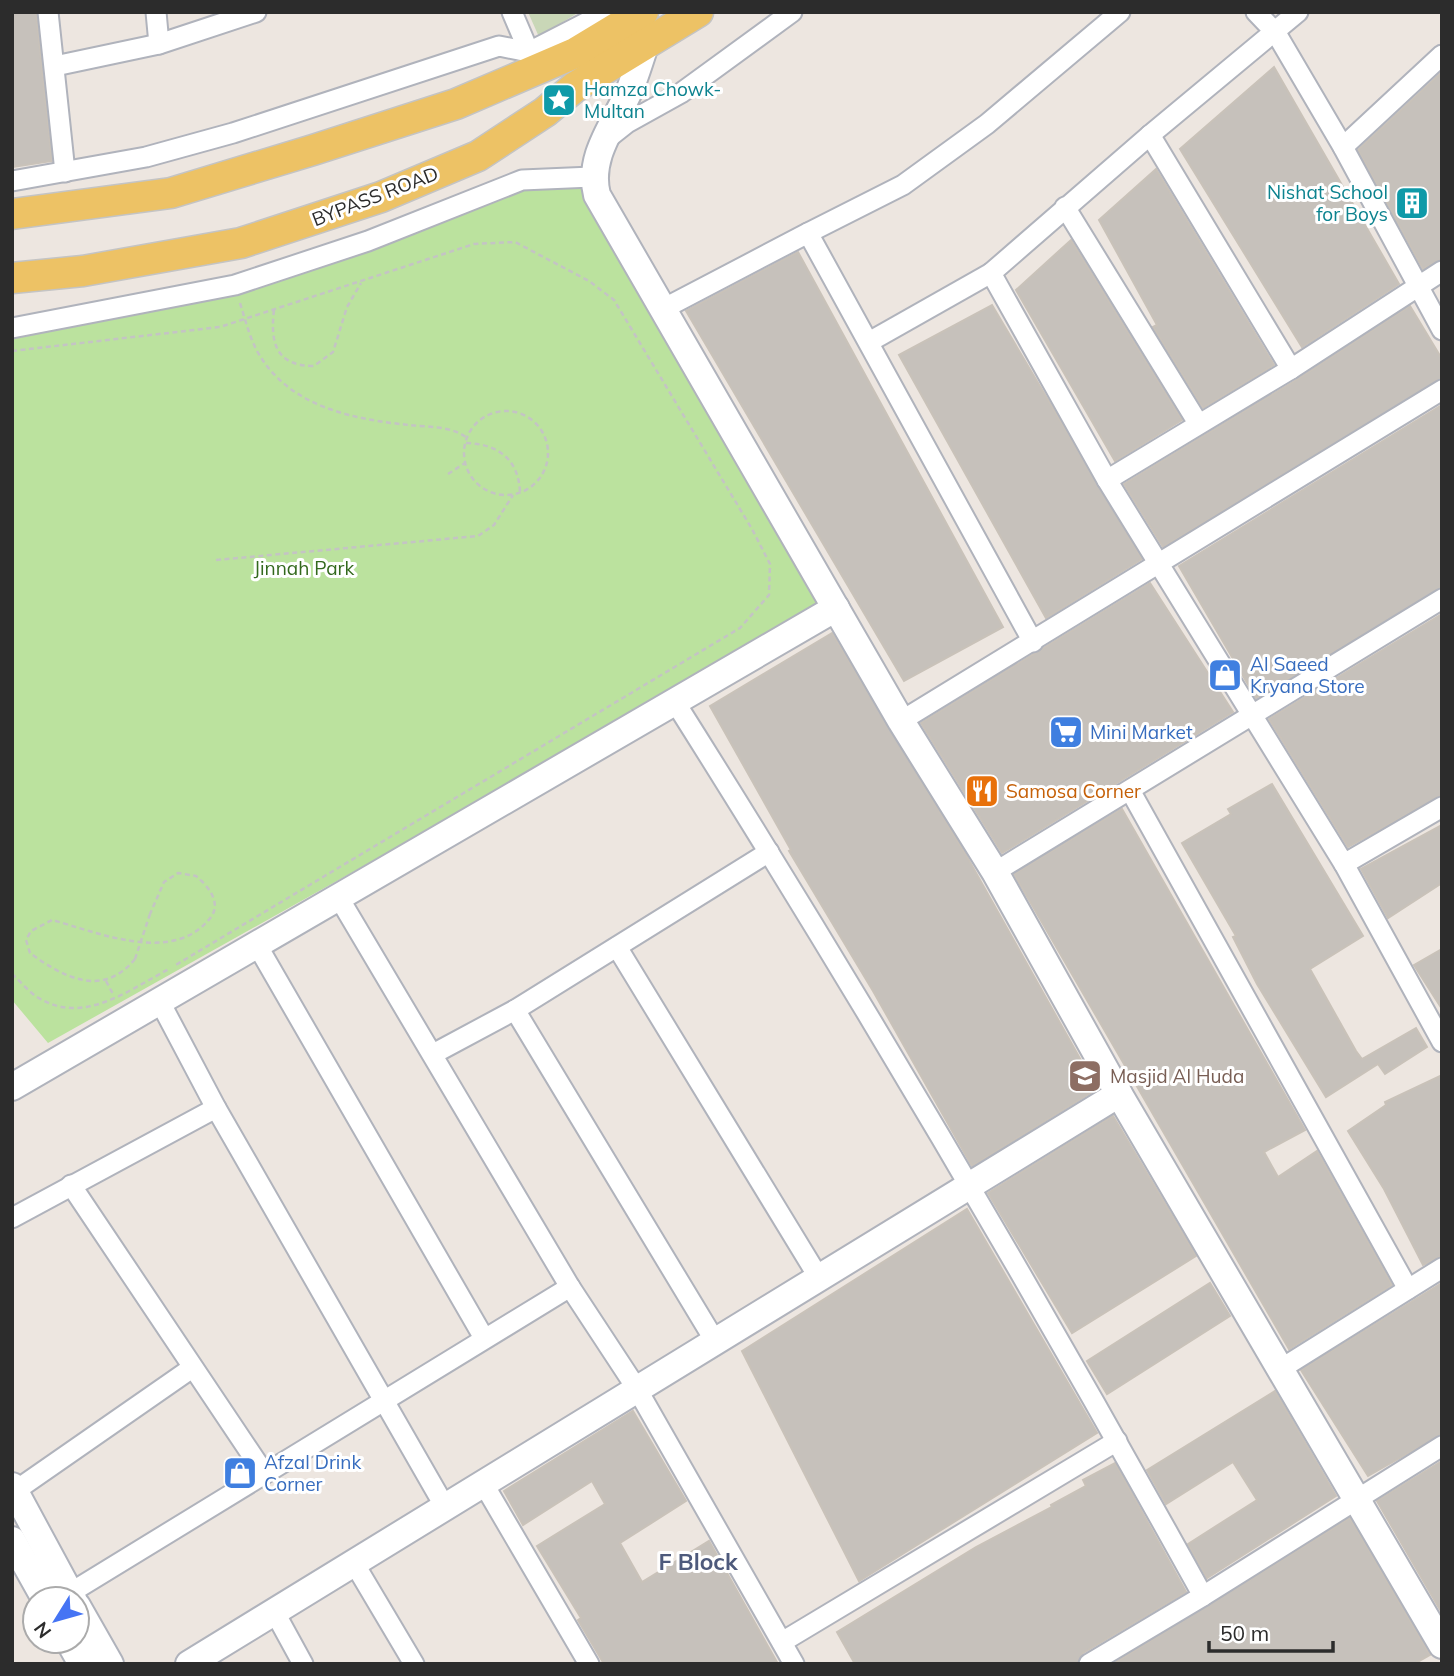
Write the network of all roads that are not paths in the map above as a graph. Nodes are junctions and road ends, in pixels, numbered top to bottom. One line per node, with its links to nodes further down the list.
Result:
1 (47, 12): 17 (street)
2 (156, 12): 14 (street)
3 (256, 12): 14 (street)
4 (512, 12): 16 (street)
5 (607, 12): 16 (street)
6 (643, 12): 16 (main road)
7 (698, 12): 13 (main road, BYPASS ROAD)
8 (792, 12): 20 (street)
9 (1120, 12): 27 (street)
10 (1256, 12): 12 (street)
11 (1298, 12): 12 (street)
12 (1276, 33): 19 (street); 21 (street)
13 (646, 42): 18 (main road, BYPASS ROAD); 20 (street)
14 (159, 44): 17 (street)
15 (1442, 55): 21 (street)
16 (531, 64): 18 (main road); 22 (street); 26 (main road)
17 (55, 66): 22 (street)
18 (545, 112): 30 (main road, BYPASS ROAD)
19 (1150, 135): 25 (street); 36 (street)
20 (603, 142): 23 (street)
21 (1343, 147): 31 (street)
22 (65, 172): 24 (street)
23 (593, 177): 32 (street); 33 (street)
24 (12, 181)
25 (1065, 207): 29 (street); 38 (street)
26 (12, 214)
27 (808, 233): 32 (street); 35 (street)
28 (1442, 271): 31 (street)
29 (991, 273): 35 (street); 39 (street)
30 (12, 278)
31 (1417, 286): 34 (street); 36 (street)
32 (661, 310): 42 (street)
33 (12, 328)
34 (1442, 330)
35 (869, 342): 43 (street)
36 (1291, 369): 38 (street)
37 (1442, 390): 40 (street)
38 (1198, 423): 39 (street)
39 (1108, 480): 40 (street)
40 (1158, 565): 43 (street); 45 (street)
41 (1442, 599): 45 (street)
42 (836, 608): 44 (street); 46 (street)
43 (1033, 642): 46 (street)
44 (675, 702): 49 (street); 52 (street)
45 (1253, 714): 47 (street); 50 (street)
46 (901, 721): 51 (street)
47 (1131, 792): 51 (street); 68 (street)
48 (1442, 807): 50 (street)
49 (769, 852): 54 (street); 63 (street)
50 (1345, 864): 57 (street)
51 (995, 873): 60 (street)
52 (338, 898): 53 (street); 58 (street)
53 (257, 945): 55 (street); 69 (street)
54 (617, 947): 56 (street); 66 (street)
55 (160, 1002): 59 (street); 61 (street)
56 (515, 1010): 58 (street); 70 (street)
57 (1442, 1042)
58 (433, 1054): 67 (street)
59 (12, 1087)
60 (1119, 1094): 63 (street); 72 (street)
61 (216, 1108): 62 (street); 74 (street)
62 (71, 1185): 64 (street); 71 (street)
63 (967, 1187): 66 (street); 75 (street)
64 (12, 1218)
65 (1442, 1268): 68 (street)
66 (819, 1278): 70 (street)
67 (570, 1287): 69 (street); 73 (street)
68 (1408, 1289): 72 (street)
69 (484, 1338): 74 (street)
70 (715, 1341): 73 (street)
71 (192, 1368): 77 (street); 79 (street)
72 (1279, 1370): 80 (street)
73 (637, 1389): 78 (street); 90 (street)
74 (384, 1400): 77 (street); 81 (street)
75 (1117, 1441): 87 (street); 90 (street)
76 (1442, 1446): 80 (street)
77 (264, 1473): 86 (street)
78 (483, 1483): 81 (street); 96 (street)
79 (14, 1489): 85 (street)
80 (1355, 1498): 87 (street); 91 (street)
81 (445, 1507): 83 (street)
82 (12, 1540): 84 (street)
83 (354, 1563): 88 (street); 95 (street)
84 (53, 1585)
85 (59, 1585)
86 (88, 1585)
87 (1203, 1597): 98 (street)
88 (274, 1611): 93 (street); 94 (street)
89 (91, 1636): 92 (street)
90 (782, 1642): 97 (street)
91 (1442, 1645)
92 (110, 1664)
93 (189, 1664)
94 (303, 1664)
95 (414, 1664)
96 (589, 1664)
97 (794, 1664)
98 (1089, 1664)

